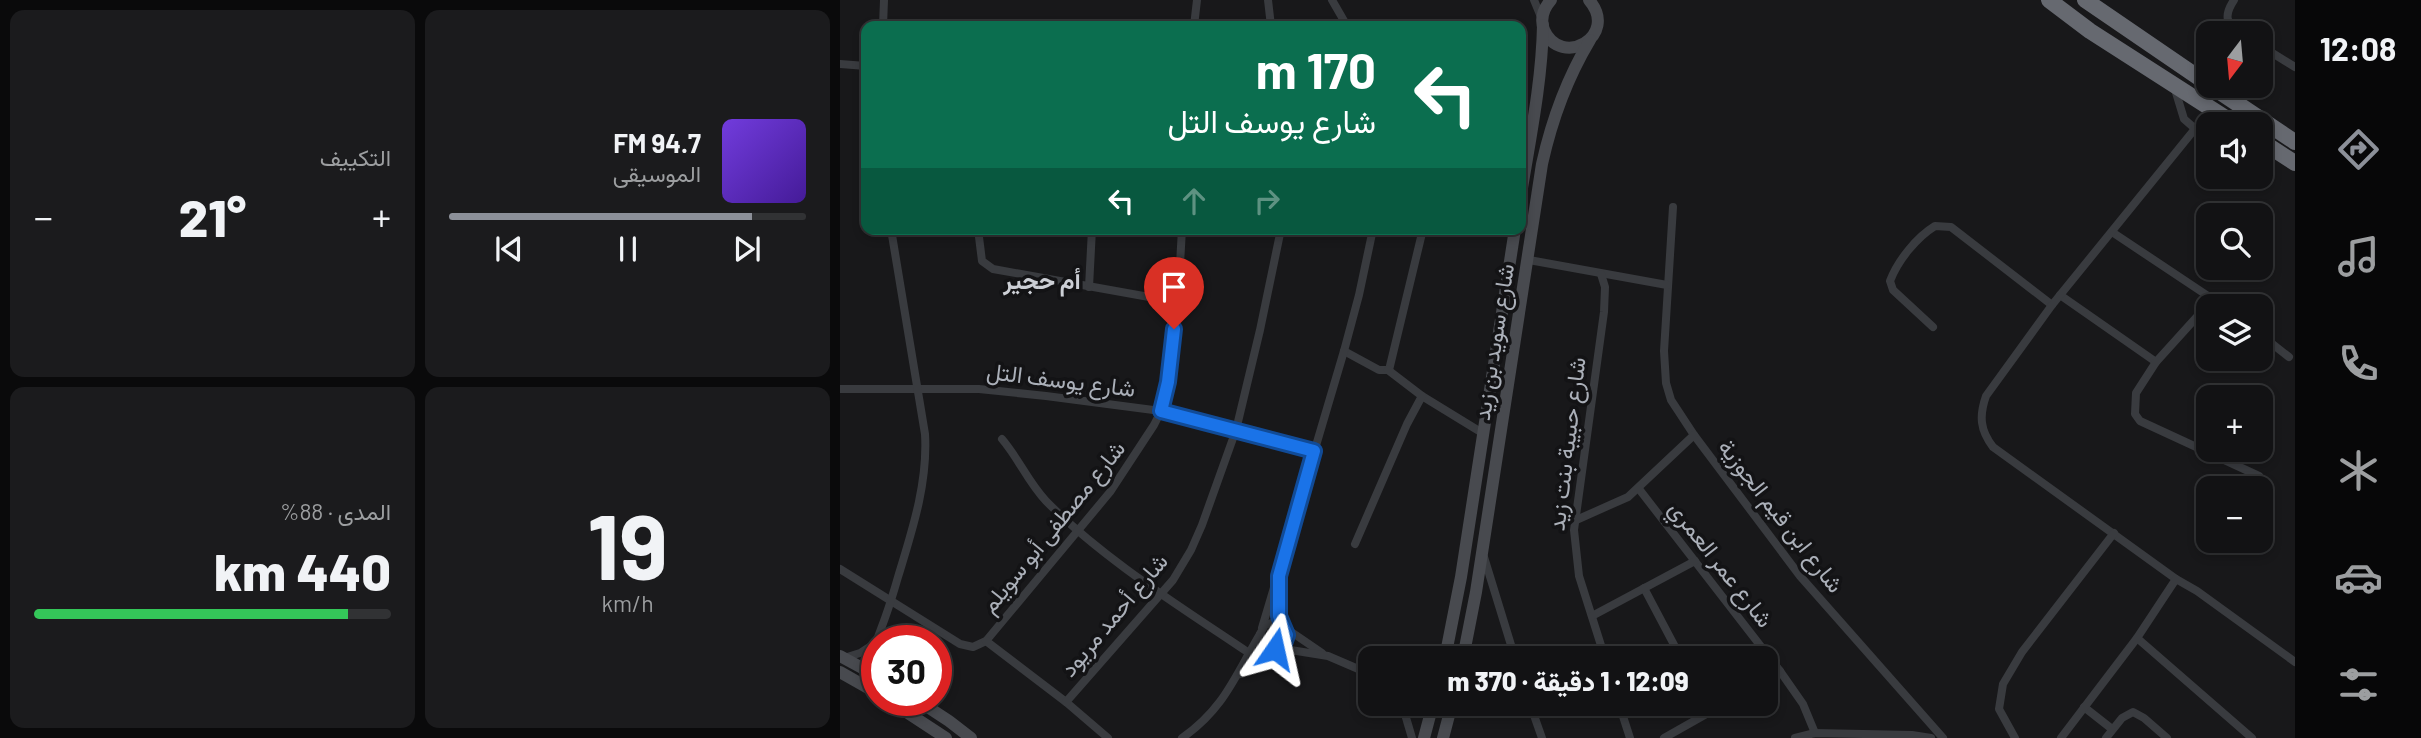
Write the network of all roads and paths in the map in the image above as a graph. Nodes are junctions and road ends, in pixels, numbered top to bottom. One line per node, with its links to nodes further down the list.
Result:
1 (884, 0): 11 (street)
2 (1197, 0): 12 (street)
3 (1268, 0): 13 (street)
4 (1332, 0): 14 (street)
5 (1534, 0): 16 (street)
6 (1551, 0): 16 (main road)
7 (2049, 0): 23 (highway)
8 (2085, 0): 22 (highway)
9 (2234, 0): 15 (street)
10 (1593, 2): 17 (main road)
11 (883, 21)
12 (1195, 21)
13 (1270, 21)
14 (1345, 21)
15 (2228, 21)
16 (1542, 22): 17 (main road); 29 (main road)
17 (1590, 40): 41 (main road, شارع سويد بن زيد)
18 (2273, 53): 21 (street)
19 (840, 64): 20 (street)
20 (861, 66)
21 (2295, 67)
22 (2196, 75)
23 (2174, 86): 25 (highway); 26 (street)
24 (2229, 98): 27 (highway)
25 (2216, 112)
26 (2194, 130): 32 (street)
27 (2295, 142)
28 (2273, 149): 30 (highway)
29 (1526, 162)
30 (2295, 163)
31 (1673, 207): 43 (street, شارع ابن قيم الجوزية)
32 (2112, 232): 45 (street); 46 (street)
33 (892, 235): 56 (street)
34 (979, 235): 44 (street)
35 (1091, 235): 44 (street)
36 (1182, 235): 47 (street, شارع مصطفى أبو سويلم)
37 (1280, 235): 60 (street, شارع أحمد مريود)
38 (1370, 235): 52 (street)
39 (1422, 235): 55 (street)
40 (1515, 235): 61 (main road, شارع سويد بن زيد)
41 (1529, 260): 42 (street); 71 (main road, شارع سويد بن زيد)
42 (1601, 274): 43 (street); 67 (street, شارع حبيبة بنت زيد)
43 (1667, 285): 62 (street, شارع ابن قيم الجوزية)
44 (1089, 287): 47 (street)
45 (2205, 294)
46 (2060, 295): 48 (street); 54 (street)
47 (1177, 302): 59 (street, شارع مصطفى أبو سويلم)
48 (2052, 305): 50 (street); 69 (street)
49 (2196, 318): 54 (street)
50 (1933, 327)
51 (2273, 344): 53 (street)
52 (1344, 351): 55 (street); 64 (street)
53 (2289, 357)
54 (2156, 362): 65 (street)
55 (1388, 370): 58 (street)
56 (918, 388): 57 (street, شارع يوسف التل); 59 (street, شارع يوسف التل); 78 (street)
57 (840, 389)
58 (1422, 396): 61 (street); 70 (street)
59 (1161, 411): 60 (street, شارع يوسف التل); 68 (street, شارع مصطفى أبو سويلم)
60 (1236, 430): 64 (street, شارع يوسف التل); 77 (street, شارع أحمد مريود)
61 (1484, 434): 85 (main road, شارع سويد بن زيد)
62 (1694, 435): 66 (street, شارع عمر العمري); 126 (street, شارع ابن قيم الجوزية)
63 (1002, 439): 68 (street)
64 (1314, 451): 74 (street)
65 (2259, 476)
66 (1639, 489): 67 (street, شارع عمر العمري); 72 (street, شارع عمر العمري)
67 (1574, 521): 79 (street, شارع حبيبة بنت زيد)
68 (1078, 531): 77 (street); 84 (street, شارع مصطفى أبو سويلم)
69 (2114, 533): 75 (street); 127 (street)
70 (1355, 544)
71 (1483, 553): 86 (main road, شارع سويد بن زيد); 87 (street)
72 (1695, 561): 76 (street); 99 (street, شارع عمر العمري)
73 (840, 569): 78 (street, شارع مصطفى أبو سويلم)
74 (1279, 576): 81 (street); 82 (street)
75 (2176, 579): 83 (street); 95 (street)
76 (1644, 589): 79 (street); 89 (street)
77 (1162, 593): 92 (street); 102 (street, شارع أحمد مريود)
78 (891, 601): 80 (street); 84 (street, شارع مصطفى أبو سويلم)
79 (1592, 616): 88 (street, شارع حبيبة بنت زيد)
80 (882, 625)
81 (1282, 625): 82 (street); 90 (street); 93 (street)
82 (1261, 631): 90 (street); 92 (street)
83 (2137, 638): 103 (street); 131 (street)
84 (986, 641): 102 (street)
85 (1448, 646)
86 (1465, 646)
87 (1511, 646)
88 (1601, 646)
89 (1675, 646)
90 (1275, 648): 93 (street); 100 (street)
91 (861, 652): 94 (street)
92 (1249, 653): 100 (street)
93 (1328, 656): 97 (street)
94 (842, 657): 96 (main road)
95 (2295, 662)
96 (861, 667)
97 (1358, 669)
98 (840, 671): 101 (main road)
99 (1780, 671): 113 (street, شارع عمر العمري)
100 (1236, 679): 117 (street)
101 (861, 683)
102 (1066, 702): 116 (street)
103 (2084, 707): 112 (street); 128 (street)
104 (912, 716): 114 (main road)
105 (941, 716): 115 (main road)
106 (1406, 716): 118 (street)
107 (1430, 716): 119 (main road)
108 (1449, 716): 120 (main road)
109 (1534, 716): 121 (street)
110 (1623, 716): 122 (street)
111 (1695, 716): 123 (street)
112 (2112, 729): 129 (street); 130 (street)
113 (1815, 733): 124 (street); 125 (street)
114 (946, 738)
115 (971, 738)
116 (1108, 738)
117 (1182, 738)
118 (1412, 738)
119 (1424, 738)
120 (1443, 738)
121 (1542, 738)
122 (1630, 738)
123 (1664, 738)
124 (1795, 738)
125 (1931, 738)
126 (1943, 738)
127 (2015, 738)
128 (2061, 738)
129 (2106, 738)
130 (2167, 738)
131 (2252, 738)

